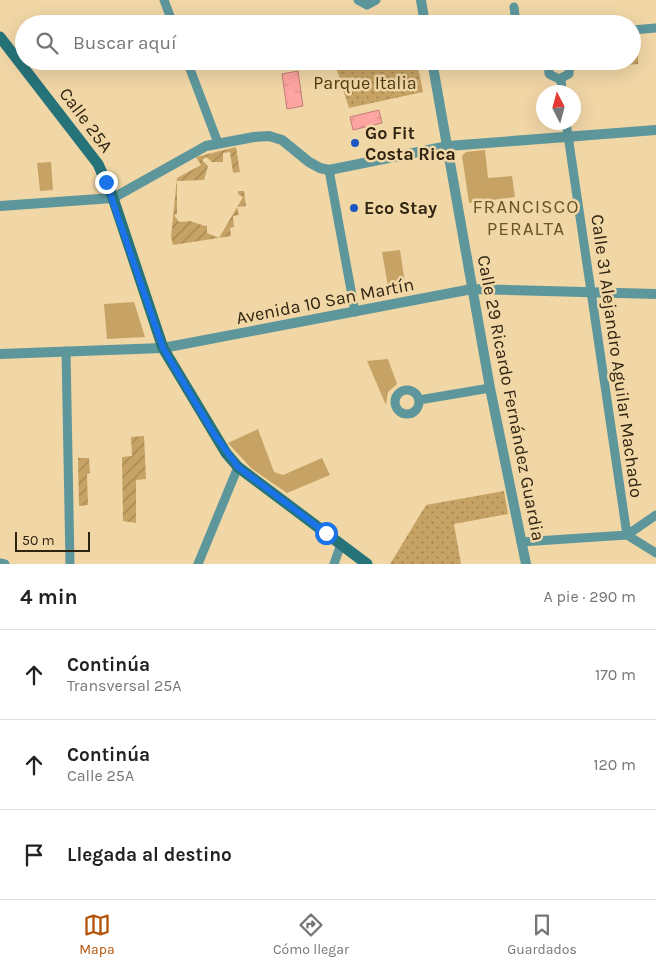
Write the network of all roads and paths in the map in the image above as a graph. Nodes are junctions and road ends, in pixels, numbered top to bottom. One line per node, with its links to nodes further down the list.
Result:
1 (164, 0): 6 (street)
2 (358, 0): 3 (street)
3 (376, 0)
4 (421, 0): 7 (street)
5 (514, 7): 8 (street)
6 (170, 15)
7 (424, 15)
8 (515, 15)
9 (656, 28): 10 (street)
10 (641, 29)
11 (0, 37): 12 (main road, Calle 25A)
12 (5, 50): 13 (main road, Calle 25A)
13 (15, 62)
14 (22, 70): 27 (main road, Calle 25A)
15 (190, 70): 24 (street)
16 (434, 70): 25 (street, Calle 29 Ricardo Fernández Guardia)
17 (549, 70): 19 (street)
18 (570, 70): 19 (street)
19 (561, 79): 20 (street)
20 (561, 85)
21 (567, 130): 23 (street, Calle 31 Alejandro Aguilar Machado)
22 (656, 130): 23 (street)
23 (568, 136): 25 (street); 30 (street, Calle 31 Alejandro Aguilar Machado)
24 (218, 143): 26 (street); 27 (street)
25 (448, 146): 26 (street); 29 (street, Calle 29 Ricardo Fernández Guardia)
26 (329, 170): 32 (street)
27 (113, 198): 28 (street); 33 (main road, Calle 25A)
28 (0, 206)
29 (472, 289): 30 (street, Avenida 10 San Martín); 32 (street, Avenida 10 San Martín); 36 (street, Calle 29 Ricardo Fernández Guardia)
30 (591, 293): 31 (street, Avenida 10 San Martín); 40 (street, Calle 31 Alejandro Aguilar Machado)
31 (656, 294)
32 (355, 312): 33 (street, Avenida 10 San Martín)
33 (163, 348): 34 (street, Avenida 10 San Martín); 38 (main road, Calle 25A)
34 (66, 351): 35 (street, Avenida 10 San Martín); 46 (street)
35 (0, 354)
36 (490, 388): 37 (street); 41 (street, Calle 29 Ricardo Fernández Guardia)
37 (419, 400)
38 (238, 467): 42 (main road, Calle 25A); 47 (street)
39 (656, 515): 40 (street)
40 (626, 535): 41 (street); 43 (street)
41 (521, 542): 50 (street, Calle 29 Ricardo Fernández Guardia)
42 (341, 544): 48 (street); 49 (main road, Calle 25A)
43 (656, 553)
44 (0, 564): 45 (street)
45 (5, 564)
46 (70, 564)
47 (198, 564)
48 (334, 564)
49 (367, 564)
50 (526, 564)

